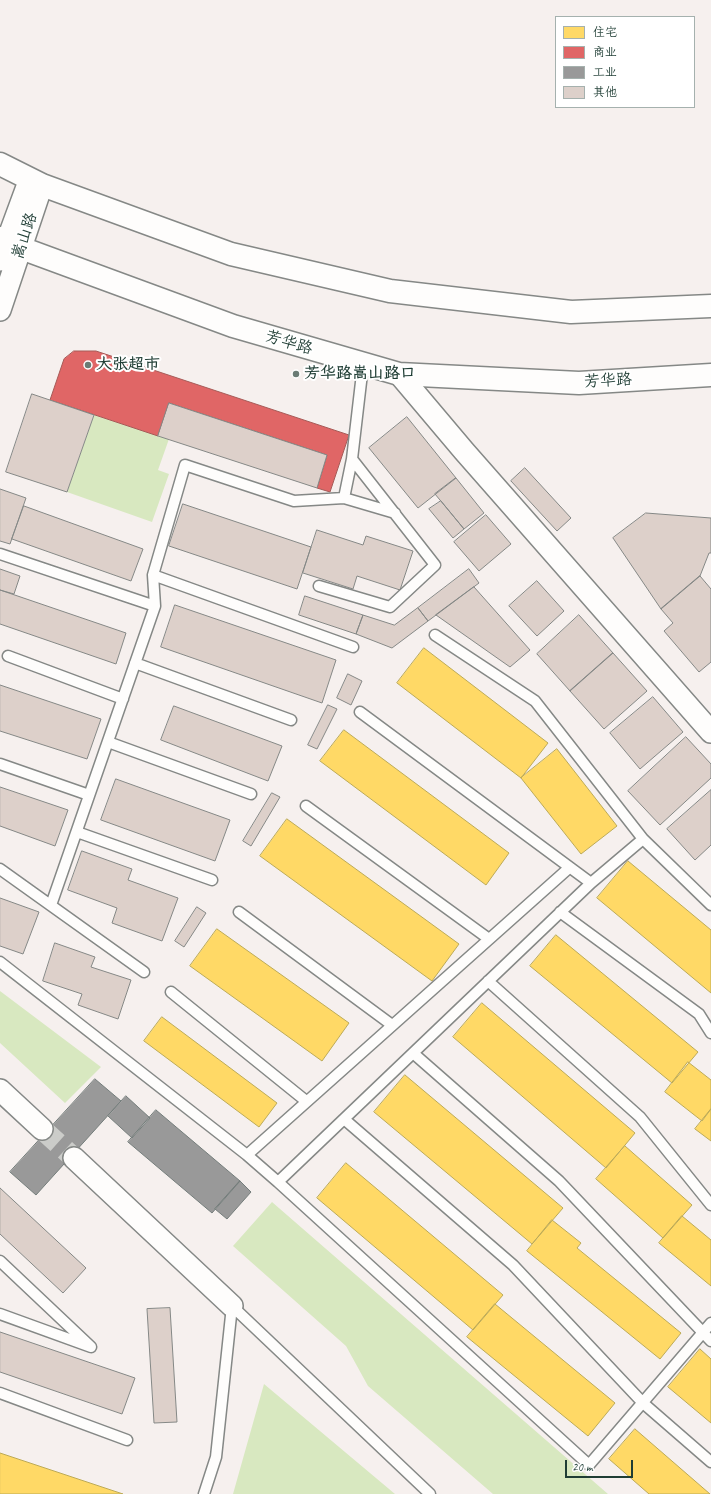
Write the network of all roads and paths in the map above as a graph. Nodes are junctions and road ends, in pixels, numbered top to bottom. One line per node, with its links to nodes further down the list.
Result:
1 (0, 164): 2 (main road)
2 (36, 182): 3 (street, 嵩山路); 4 (main road)
3 (7, 247): 5 (street, 嵩山路); 6 (main road, 芳华路)
4 (711, 306)
5 (0, 310)
6 (363, 366): 7 (main road, 芳华路); 9 (lane)
7 (399, 374): 8 (main road, 芳华路); 23 (street)
8 (711, 375)
9 (352, 459): 10 (lane); 11 (lane)
10 (344, 498): 11 (lane); 13 (lane)
11 (395, 513): 14 (lane)
12 (0, 554): 15 (lane)
13 (152, 574): 15 (lane); 17 (lane)
14 (319, 586)
15 (155, 606): 19 (lane)
16 (435, 635): 30 (lane)
17 (354, 647)
18 (8, 656): 20 (lane)
19 (135, 664): 20 (lane); 22 (lane)
20 (123, 699): 24 (lane)
21 (360, 712): 31 (lane)
22 (291, 720)
23 (711, 732)
24 (108, 742): 26 (lane); 27 (lane)
25 (0, 764): 27 (lane)
26 (251, 794)
27 (89, 795): 29 (lane)
28 (306, 806): 39 (lane)
29 (77, 832): 33 (lane); 35 (lane)
30 (643, 839): 34 (lane); 36 (lane)
31 (569, 868): 34 (lane); 39 (lane)
32 (0, 869): 35 (lane)
33 (212, 880)
34 (591, 883): 38 (lane)
35 (51, 905): 41 (lane)
36 (711, 905)
37 (239, 912): 44 (lane)
38 (560, 912): 42 (lane); 45 (lane)
39 (489, 939): 44 (lane)
40 (0, 962): 51 (lane)
41 (144, 972)
42 (488, 981): 46 (lane); 54 (lane)
43 (171, 992): 48 (lane)
44 (392, 1025): 48 (lane)
45 (711, 1033)
46 (413, 1054): 49 (lane); 59 (lane)
47 (0, 1090): 50 (street)
48 (306, 1101): 51 (lane)
49 (344, 1119): 53 (lane); 62 (lane)
50 (42, 1129)
51 (247, 1155): 53 (lane)
52 (74, 1158): 56 (street)
53 (278, 1182): 62 (lane)
54 (711, 1205)
55 (0, 1261): 57 (lane)
56 (232, 1306): 65 (lane); 66 (lane)
57 (0, 1314)
58 (711, 1323): 59 (lane)
59 (702, 1334): 60 (lane); 62 (lane)
60 (711, 1341)
61 (0, 1393): 63 (lane)
62 (643, 1403): 64 (lane)
63 (127, 1440)
64 (711, 1462)
65 (204, 1494)
66 (430, 1494)

